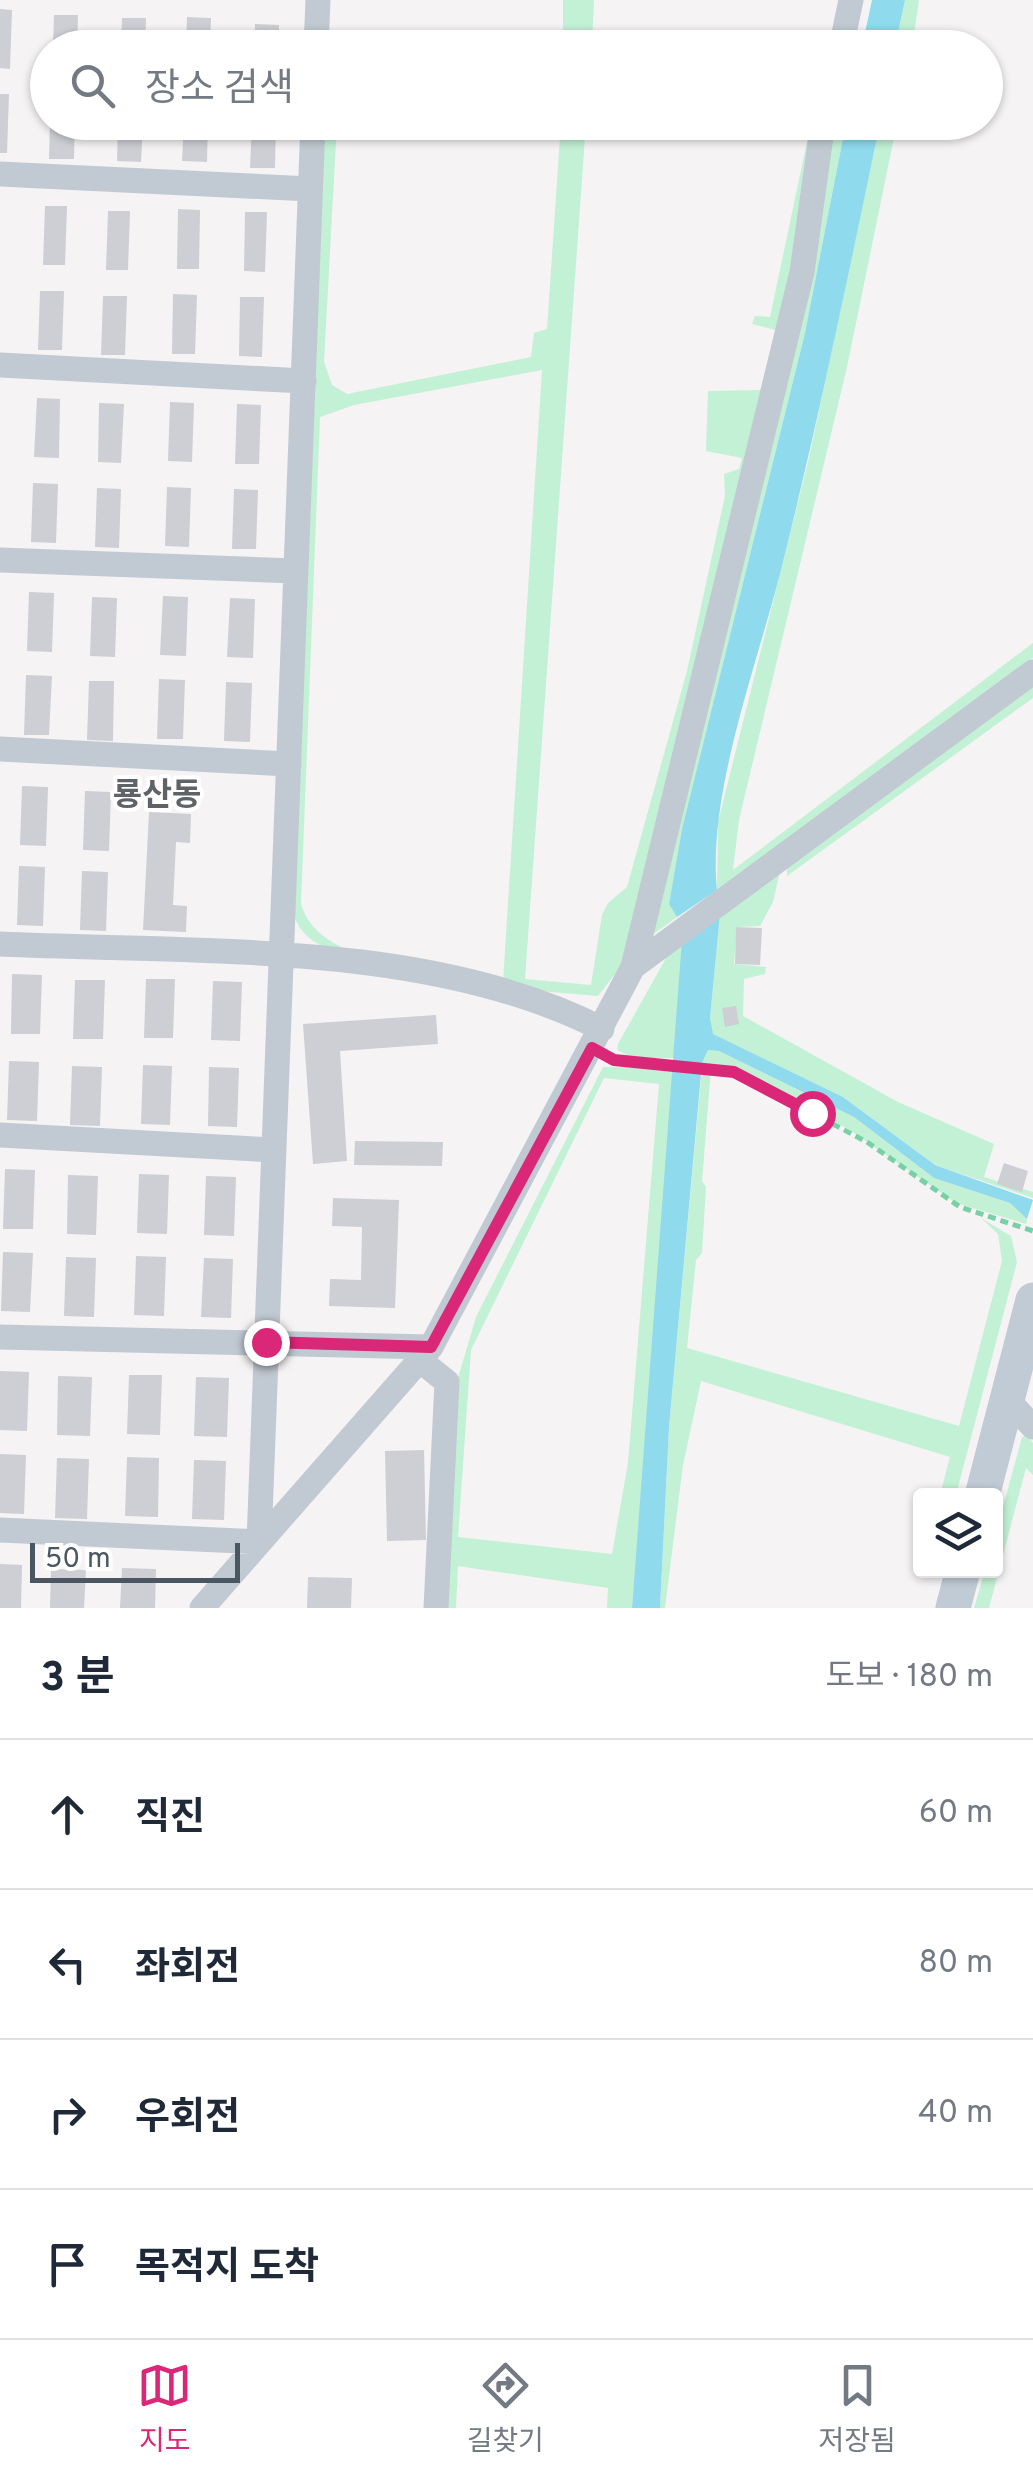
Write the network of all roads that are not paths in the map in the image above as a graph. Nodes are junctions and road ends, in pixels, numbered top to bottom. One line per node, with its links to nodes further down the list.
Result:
1 (318, 0): 3 (street)
2 (851, 0): 4 (street)
3 (317, 30)
4 (844, 30)
5 (312, 140): 8 (street)
6 (820, 140): 18 (street)
7 (0, 174): 8 (street)
8 (310, 189): 10 (street)
9 (0, 365): 10 (street)
10 (304, 381): 12 (street)
11 (0, 560): 12 (street)
12 (296, 570): 15 (street)
13 (1033, 672): 18 (street)
14 (0, 749): 15 (street)
15 (289, 764): 17 (street)
16 (0, 944): 17 (street)
17 (281, 957): 19 (street); 21 (street)
18 (633, 967): 19 (street)
19 (597, 1039): 25 (street)
20 (0, 1135): 21 (street)
21 (274, 1150): 24 (street)
22 (1033, 1300): 26 (main road)
23 (0, 1337): 24 (street)
24 (266, 1342): 25 (street); 30 (street)
25 (426, 1354): 30 (street); 33 (street)
26 (1007, 1399): 27 (street); 28 (main road)
27 (1033, 1428)
28 (984, 1488)
29 (0, 1530): 30 (street)
30 (260, 1542): 32 (street)
31 (961, 1578): 34 (main road)
32 (202, 1608)
33 (436, 1608)
34 (954, 1608)

